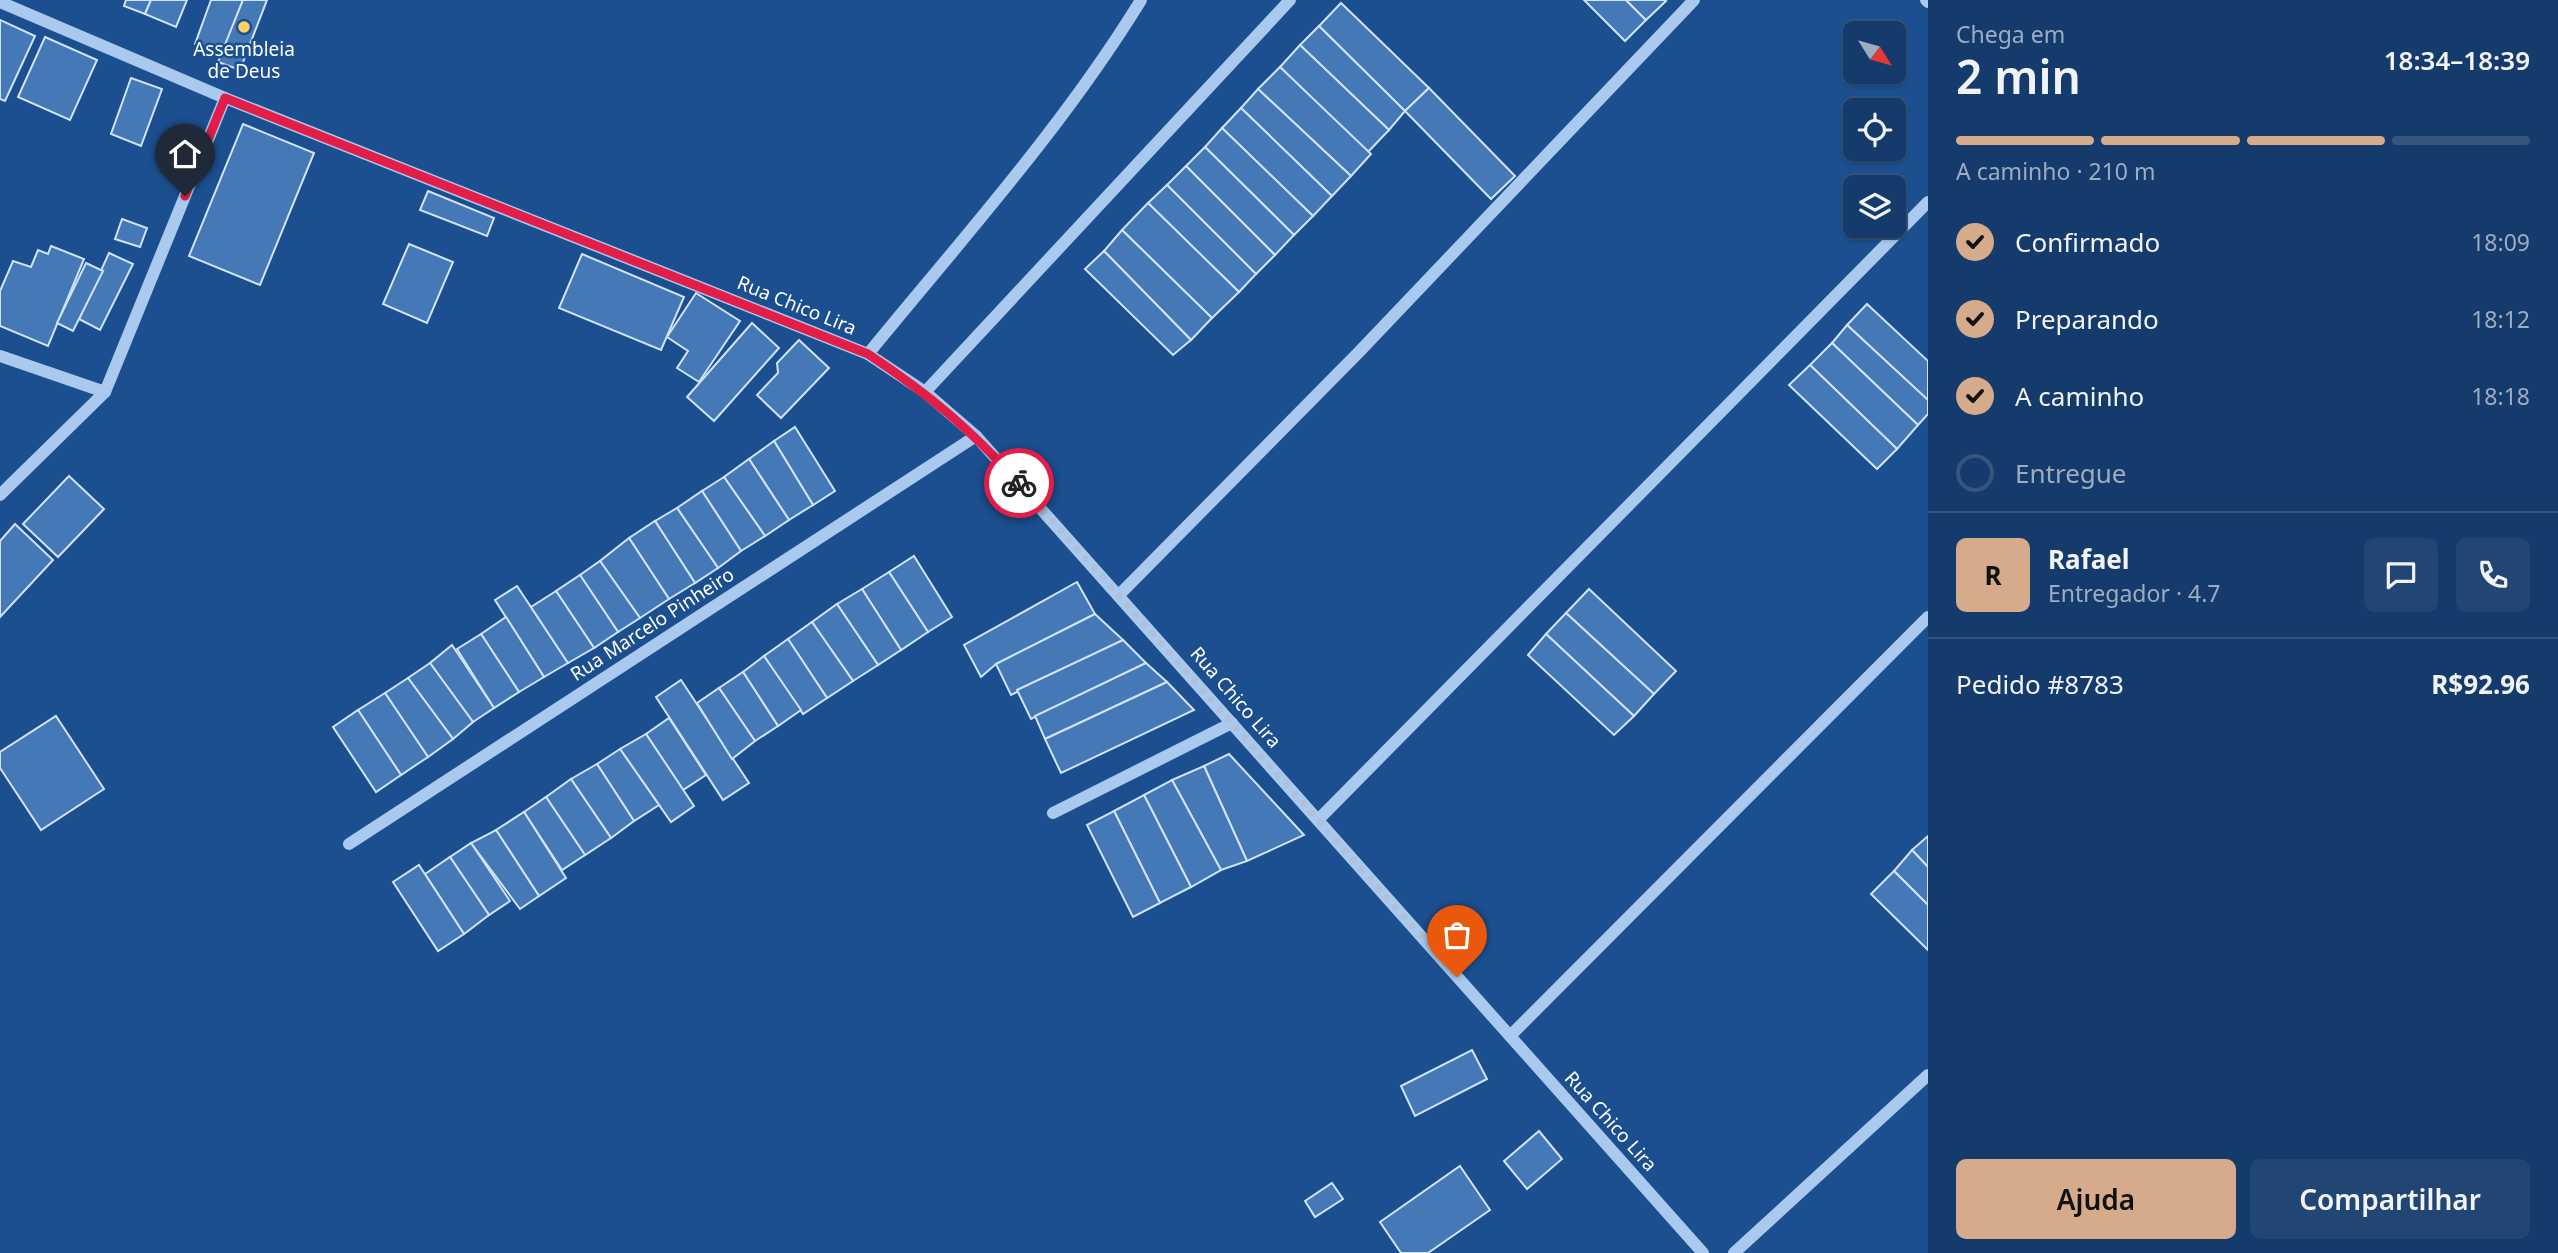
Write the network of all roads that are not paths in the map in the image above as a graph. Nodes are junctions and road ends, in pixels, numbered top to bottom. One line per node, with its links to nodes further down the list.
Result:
1 (1141, 0): 7 (street)
2 (1290, 0): 10 (street)
3 (1694, 0): 13 (street)
4 (0, 2): 5 (street, Rua Chico Lira)
5 (225, 98): 7 (street, Rua Chico Lira); 9 (street)
6 (1928, 202): 17 (street)
7 (868, 354): 10 (street, Rua Chico Lira)
8 (0, 356): 9 (street)
9 (104, 392): 12 (street)
10 (925, 392): 11 (street, Rua Chico Lira)
11 (976, 436): 13 (street, Rua Chico Lira); 18 (street, Rua Marcelo Pinheiro)
12 (0, 495)
13 (1120, 594): 15 (street, Rua Chico Lira)
14 (1928, 617): 19 (street)
15 (1233, 723): 16 (street); 17 (street, Rua Chico Lira)
16 (1053, 813)
17 (1318, 820): 19 (street, Rua Chico Lira)
18 (349, 844)
19 (1510, 1036): 21 (street, Rua Chico Lira)
20 (1927, 1077): 22 (street)
21 (1703, 1253)
22 (1734, 1253)

